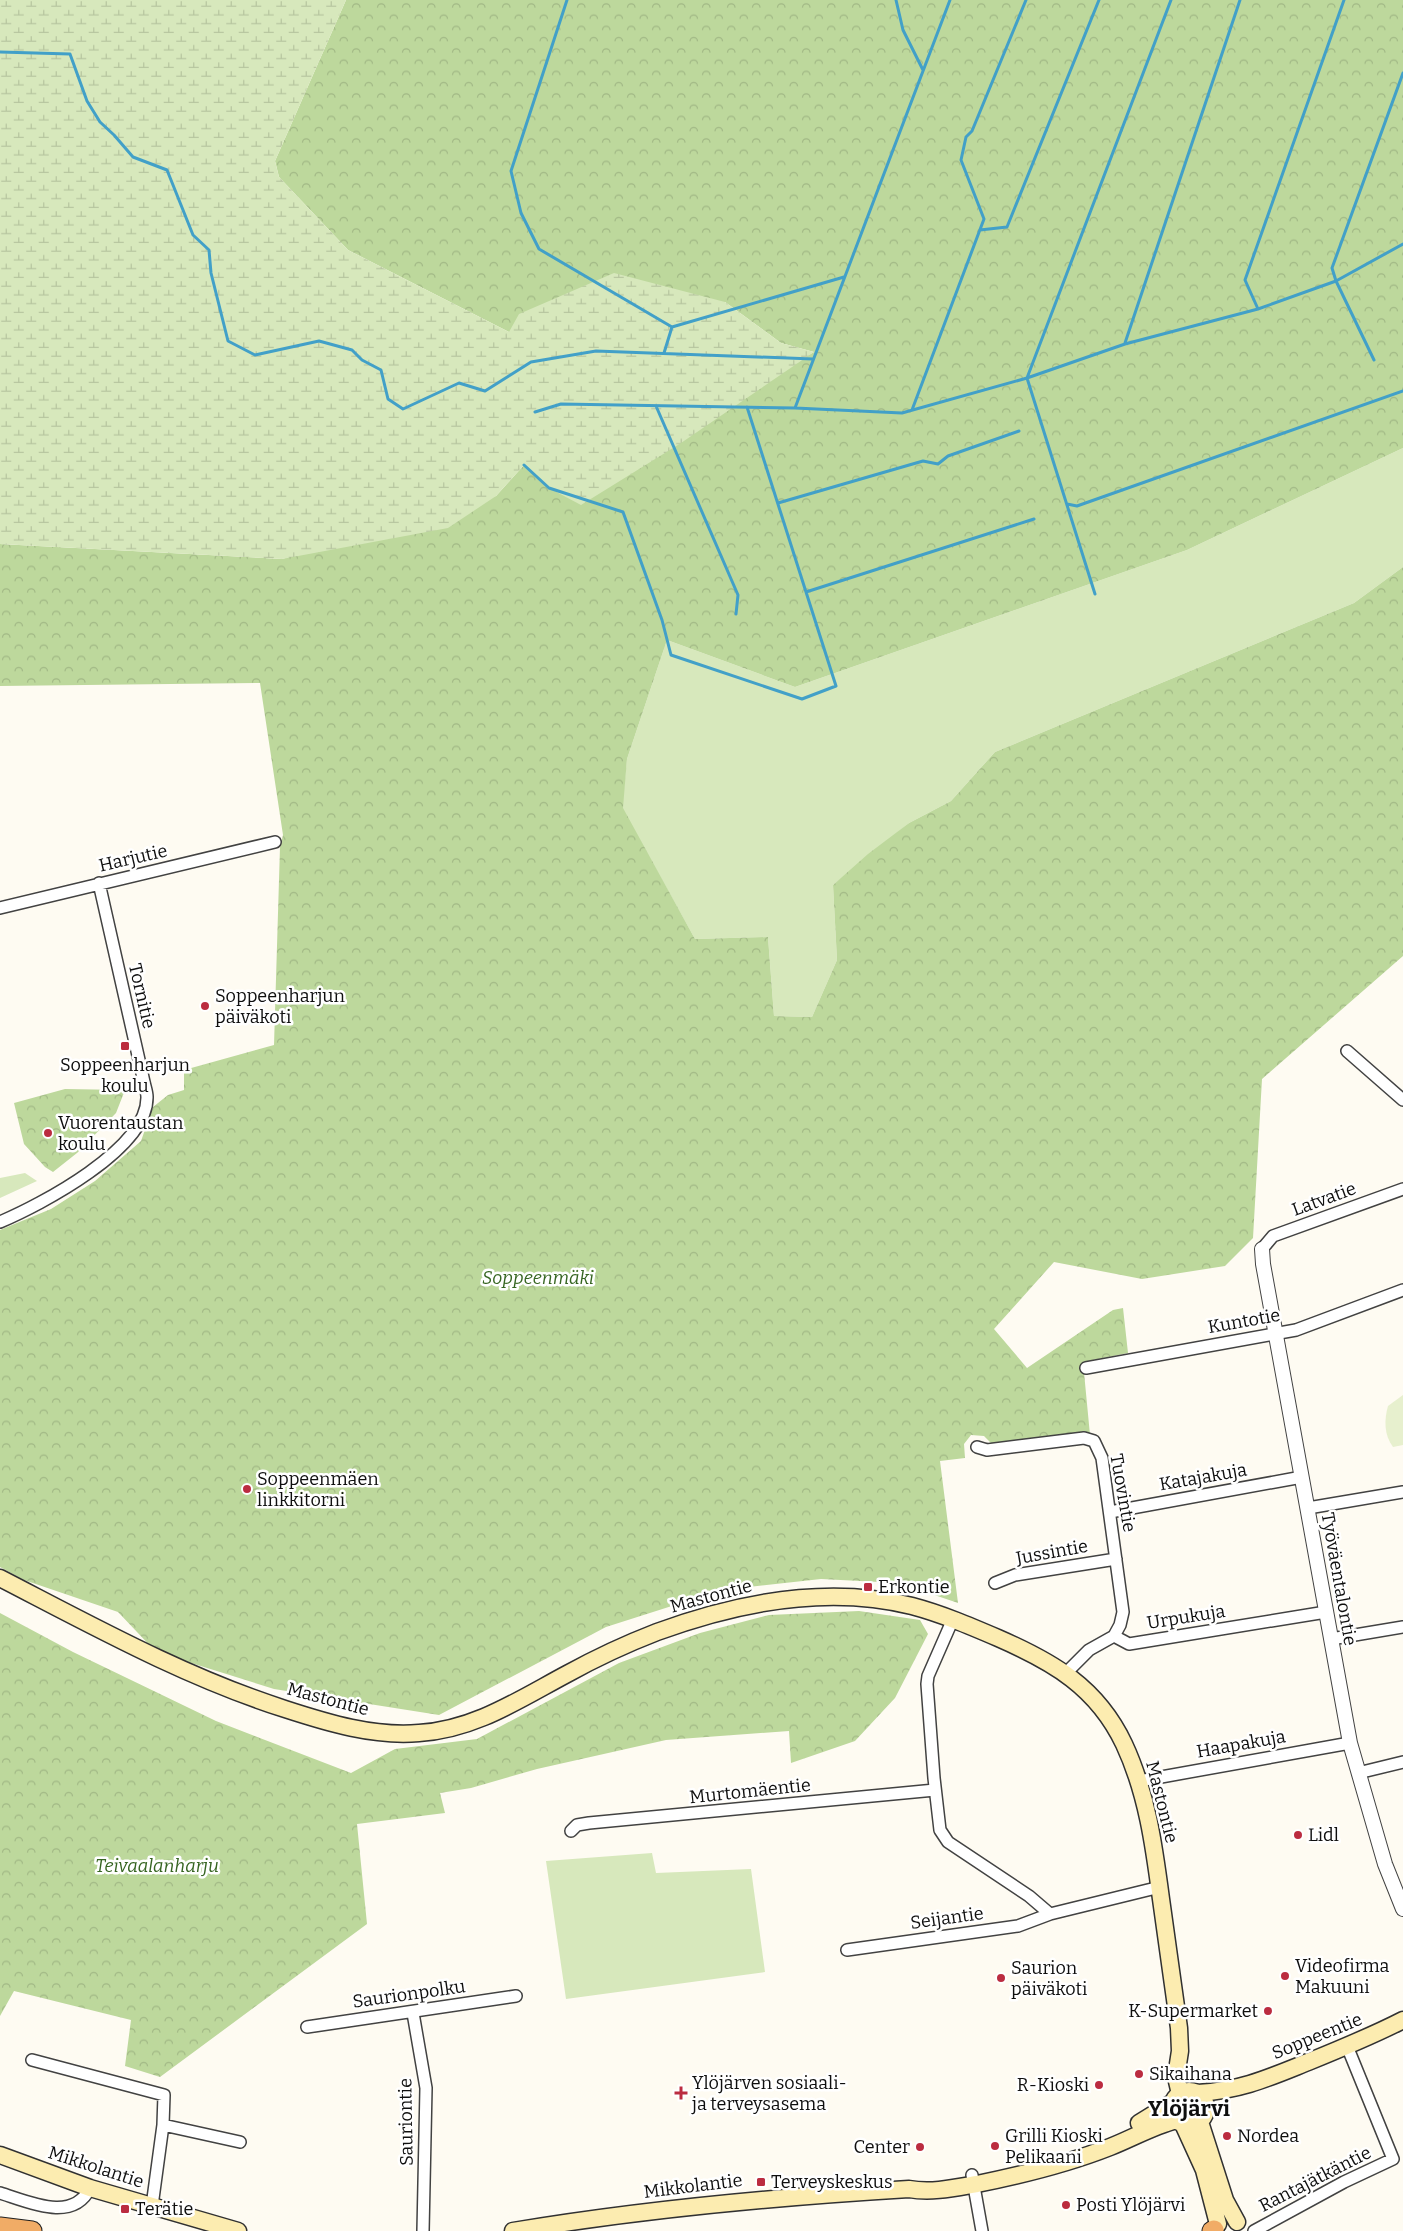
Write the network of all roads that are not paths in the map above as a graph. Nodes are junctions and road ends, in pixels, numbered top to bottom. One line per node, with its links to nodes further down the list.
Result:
1 (274, 842): 2 (street, Harjutie)
2 (99, 884): 3 (street, Harjutie); 7 (street, Tornitie)
3 (0, 908)
4 (1347, 1051): 5 (street)
5 (1403, 1100)
6 (1403, 1189): 8 (street, Latvatie)
7 (0, 1222)
8 (1262, 1249): 10 (street, Työväentalontie)
9 (1403, 1290): 10 (street, Kuntotie)
10 (1276, 1333): 11 (street, Kuntotie); 13 (street, Työväentalontie)
11 (1086, 1368)
12 (977, 1447): 16 (street, Tuovintie)
13 (1302, 1477): 15 (street, Työväentalontie); 16 (street, Katajakuja)
14 (1403, 1492): 15 (street)
15 (1308, 1508): 20 (street, Työväentalontie)
16 (1110, 1512): 17 (street, Tuovintie)
17 (1116, 1559): 19 (street, Jussintie); 23 (street, Tuovintie)
18 (0, 1578): 21 (main road, Mastontie)
19 (996, 1583)
20 (1326, 1612): 23 (street, Urpukuja); 24 (street, Työväentalontie)
21 (953, 1618): 25 (main road, Mastontie); 30 (street)
22 (1403, 1627): 24 (street)
23 (1114, 1636): 25 (street)
24 (1331, 1639): 26 (street, Työväentalontie)
25 (1066, 1673): 29 (main road, Mastontie)
26 (1350, 1743): 28 (street, Työväentalontie); 29 (street, Haapakuja)
27 (1403, 1762): 28 (street)
28 (1358, 1773): 33 (street, Työväentalontie)
29 (1139, 1781): 32 (main road, Mastontie)
30 (935, 1790): 31 (street, Murtomäentie); 34 (street)
31 (572, 1831)
32 (1160, 1887): 34 (street); 43 (main road, Mastontie)
33 (1403, 1910)
34 (1050, 1914): 35 (street, Seijantie)
35 (847, 1950)
36 (516, 1996): 37 (street, Saurionpolku)
37 (413, 2012): 39 (street, Saurionpolku); 58 (street, Sauriontie)
38 (1403, 2020): 40 (main road, Soppeentie)
39 (307, 2027)
40 (1347, 2046): 42 (main road, Soppeentie); 61 (street, Rantajätkäntie)
41 (32, 2060): 46 (street)
42 (1245, 2087): 43 (main road, Soppeentie); 44 (main road, Soppeentie)
43 (1186, 2095): 44 (main road); 45 (main road); 49 (main road, Mikkolantie)
44 (1203, 2117): 45 (main road); 53 (main road)
45 (1180, 2122): 49 (main road, Mikkolantie); 55 (main road)
46 (163, 2125): 47 (street); 52 (street)
47 (240, 2142)
48 (0, 2155): 50 (main road, Mikkolantie)
49 (973, 2180): 59 (main road, Mikkolantie); 60 (street)
50 (90, 2188): 51 (street); 52 (main road, Mikkolantie)
51 (0, 2193)
52 (152, 2206): 57 (main road, Mikkolantie)
53 (1242, 2226): 55 (main road)
54 (0, 2227): 56 (highway)
55 (1215, 2229)
56 (32, 2231)
57 (238, 2231)
58 (423, 2231)
59 (513, 2231)
60 (982, 2231)
61 (1254, 2231)

